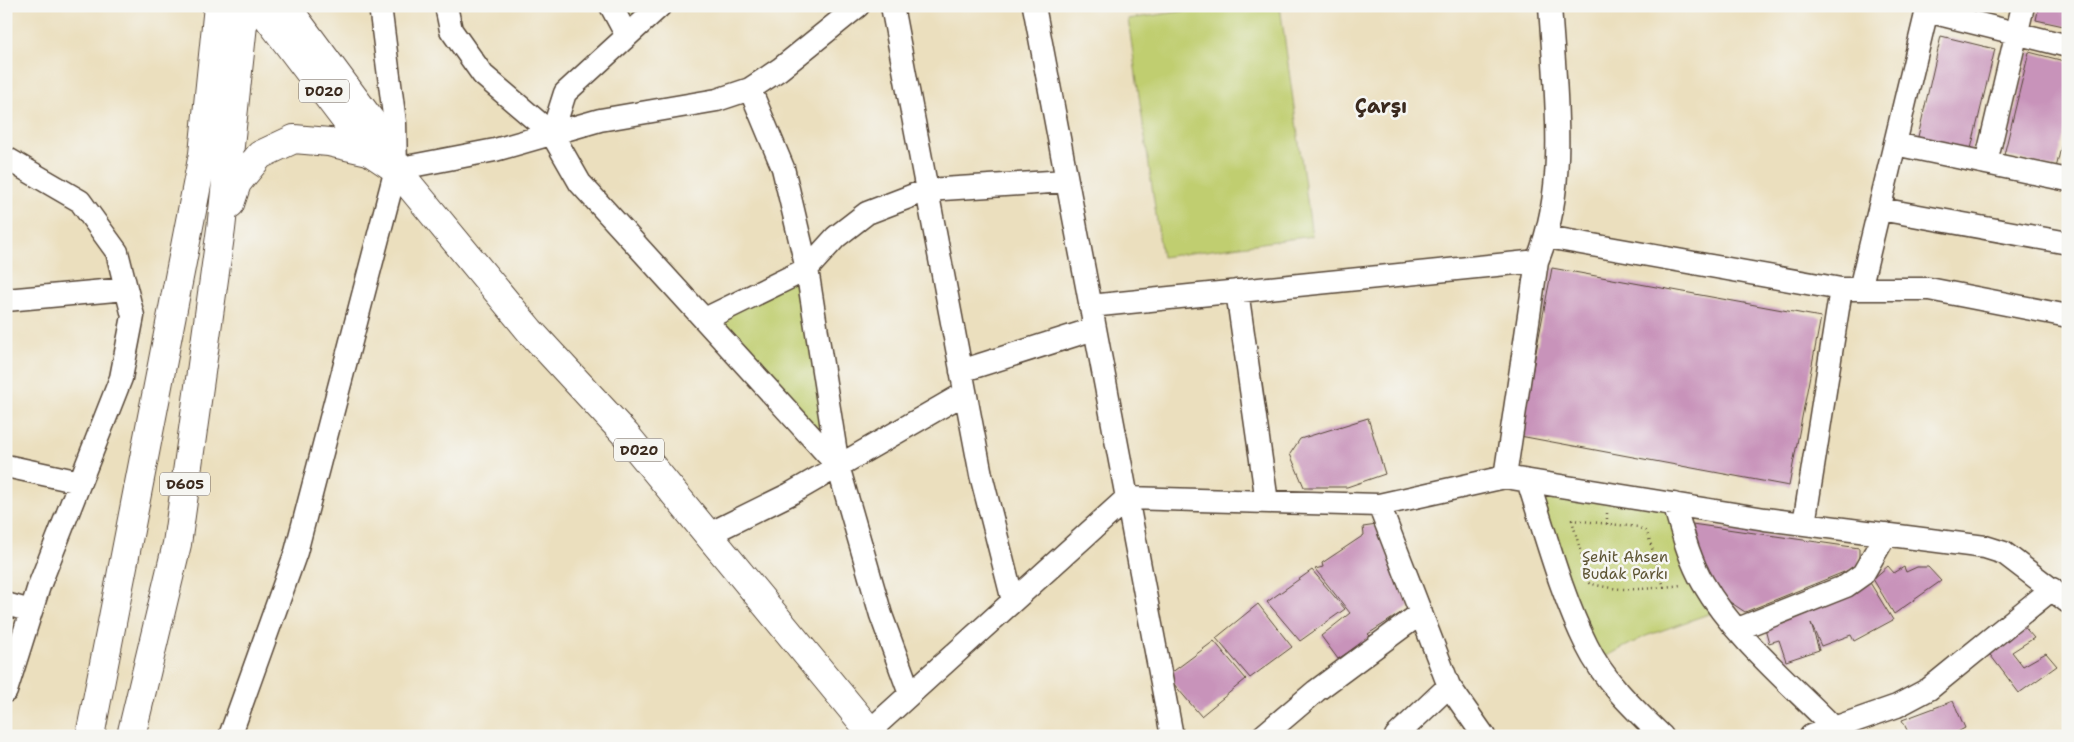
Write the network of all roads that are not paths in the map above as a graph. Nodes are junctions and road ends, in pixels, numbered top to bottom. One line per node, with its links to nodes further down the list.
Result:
1 (204, 6): 18 (main road)
2 (218, 6): 18 (main road)
3 (245, 6): 31 (main road, D605)
4 (259, 6): 23 (main road, D020)
5 (380, 6): 26 (street)
6 (446, 6): 21 (street)
7 (611, 6): 17 (street)
8 (660, 6): 17 (street)
9 (858, 6): 20 (street)
10 (892, 6): 29 (street)
11 (1034, 6): 28 (street)
12 (1550, 6): 32 (street)
13 (2023, 6): 16 (street)
14 (1927, 8): 16 (street); 22 (street)
15 (290, 11): 26 (main road, D020)
16 (2017, 32): 19 (street); 25 (street)
17 (627, 36): 21 (street)
18 (214, 42): 69 (main road)
19 (2068, 46)
20 (750, 89): 21 (street); 35 (street)
21 (552, 134): 26 (street); 42 (street)
22 (1895, 144): 25 (street); 30 (street)
23 (369, 151): 26 (main road, D020); 31 (main road)
24 (6, 158): 36 (street)
25 (1986, 163): 27 (street)
26 (396, 169): 56 (main road, D020); 71 (street)
27 (2067, 177)
28 (1066, 182): 29 (street); 40 (street)
29 (927, 190): 35 (street); 44 (street)
30 (1880, 209): 33 (street); 37 (street)
31 (221, 229): 70 (main road, D605)
32 (1547, 237): 34 (street); 37 (street)
33 (2068, 243)
34 (1537, 261): 38 (street); 48 (street)
35 (807, 269): 42 (street); 47 (street)
36 (126, 289): 39 (street); 50 (street)
37 (1851, 289): 41 (street); 55 (street)
38 (1237, 291): 40 (street); 52 (street)
39 (6, 300)
40 (1090, 306): 43 (street)
41 (2068, 316)
42 (705, 320): 47 (street)
43 (1094, 329): 44 (street); 51 (street)
44 (961, 371): 45 (street)
45 (965, 393): 47 (street); 59 (street)
46 (6, 466): 50 (street)
47 (838, 466): 56 (street); 66 (street)
48 (1505, 477): 49 (street); 54 (street)
49 (1528, 481): 53 (street); 76 (street)
50 (80, 482): 61 (street)
51 (1127, 498): 52 (street); 59 (street); 72 (street)
52 (1267, 502): 54 (street)
53 (1674, 504): 55 (street); 63 (street)
54 (1380, 505): 62 (street)
55 (1804, 524): 57 (street)
56 (709, 534): 68 (main road, D020)
57 (1886, 534): 58 (street); 63 (street)
58 (2060, 596): 67 (street)
59 (1012, 601): 66 (street)
60 (6, 604): 61 (street)
61 (31, 611): 65 (street)
62 (1422, 613): 64 (street); 73 (street)
63 (1738, 629): 67 (street)
64 (1449, 686): 74 (street); 75 (street)
65 (6, 691)
66 (910, 694): 68 (street)
67 (1833, 727): 77 (street)
68 (869, 734)
69 (90, 736)
70 (131, 736)
71 (230, 736)
72 (1172, 736)
73 (1263, 736)
74 (1396, 736)
75 (1484, 736)
76 (1662, 736)
77 (1810, 736)

